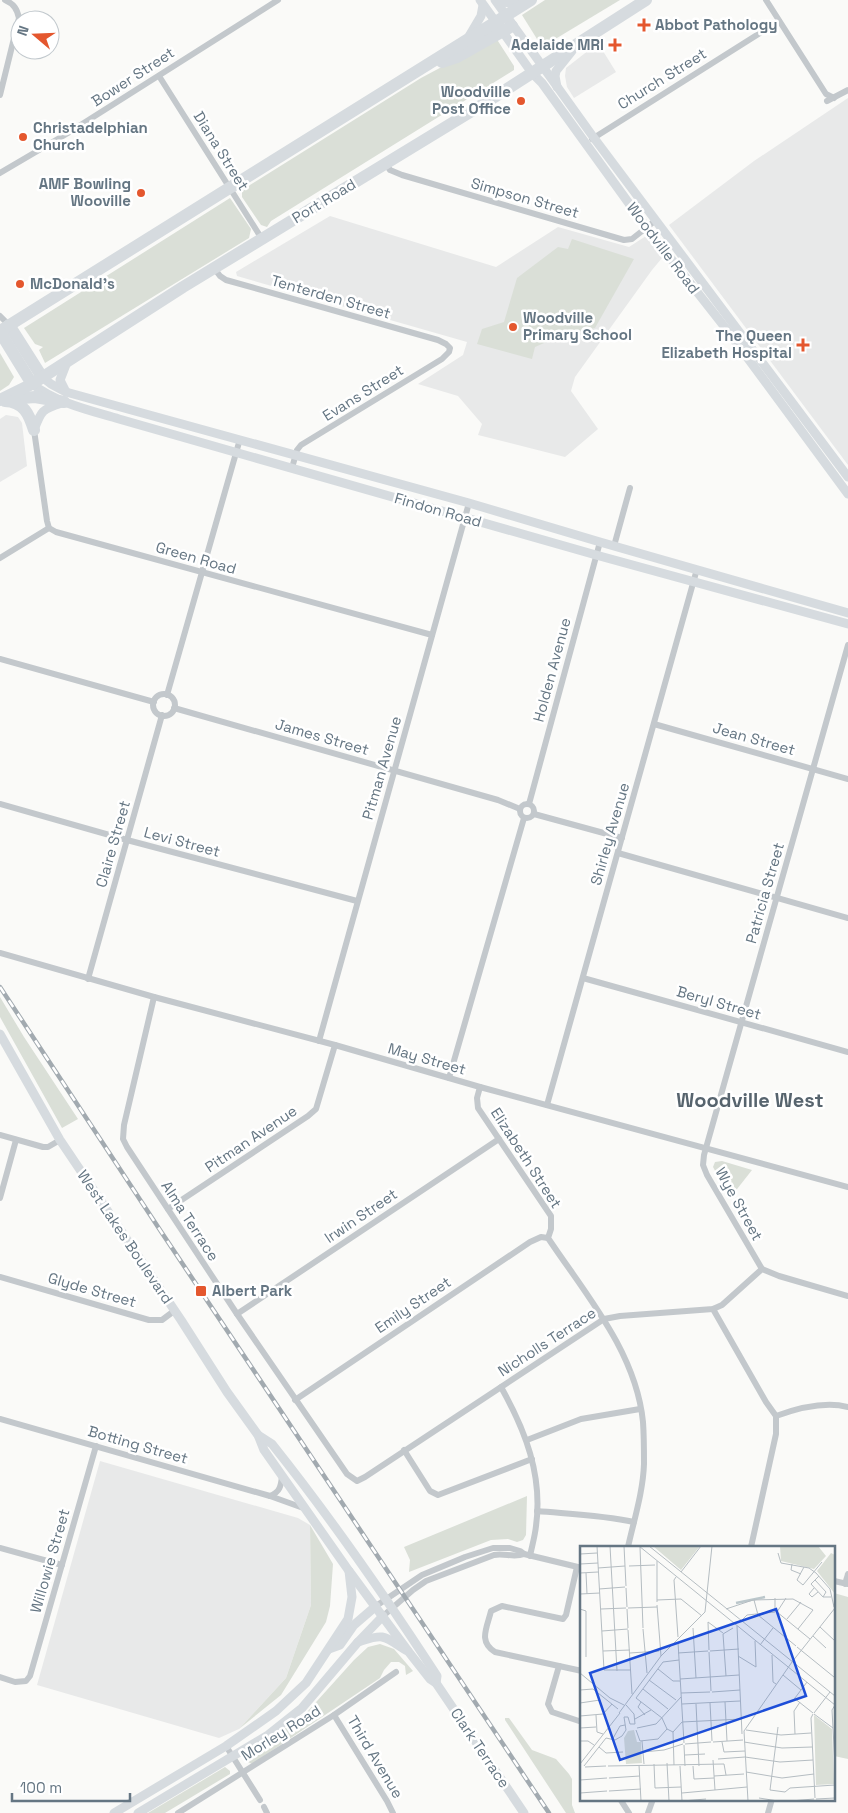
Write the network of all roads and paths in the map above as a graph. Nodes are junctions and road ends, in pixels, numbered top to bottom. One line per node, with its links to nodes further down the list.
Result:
1 (5, 0): 18 (street)
2 (278, 0): 15 (street, Bower Street)
3 (495, 0): 10 (main road, Woodville Road)
4 (502, 0): 8 (highway)
5 (646, 0): 12 (highway, Port Road)
6 (766, 0): 9 (street)
7 (482, 2): 10 (main road, Woodville Road); 11 (main road)
8 (527, 2): 10 (highway)
9 (779, 21): 19 (street); 21 (street, Church Street)
10 (504, 24): 11 (highway); 13 (highway); 14 (main road, Woodville Road)
11 (467, 40): 13 (highway)
12 (581, 42): 14 (highway, Port Road); 16 (main road)
13 (423, 68): 25 (highway)
14 (537, 70): 16 (main road, Woodville Road); 22 (main road, Woodville Road); 23 (highway, Port Road)
15 (159, 76): 24 (street, Bower Street); 25 (street, Diana Street)
16 (558, 90): 21 (main road, Woodville Road)
17 (848, 90): 19 (street)
18 (0, 95)
19 (834, 98): 20 (street)
20 (827, 101)
21 (594, 138): 22 (street, Church Street); 26 (main road, Woodville Road)
22 (585, 143): 27 (main road, Woodville Road)
23 (386, 164): 27 (street, Simpson Street); 28 (highway, Port Road)
24 (0, 173)
25 (229, 189): 28 (street, Diana Street); 31 (highway)
26 (656, 220): 27 (street, Simpson Street); 42 (main road, Woodville Road)
27 (646, 227): 44 (main road, Woodville Road)
28 (262, 239): 29 (highway, Port Road)
29 (214, 268): 32 (street, Tenterden Street); 33 (highway, Port Road)
30 (0, 316): 31 (street)
31 (3, 329): 34 (highway)
32 (446, 344): 40 (street, Evans Street)
33 (68, 360): 34 (highway, Port Road); 35 (main road)
34 (37, 380): 35 (main road, Findon Road); 36 (highway, Port Road)
35 (65, 397): 36 (highway); 37 (main road); 38 (main road, Findon Road); 39 (main road, Findon Road)
36 (0, 400): 37 (highway)
37 (34, 430): 47 (street)
38 (240, 439): 39 (street); 40 (main road, Findon Road)
39 (236, 452): 41 (main road, Findon Road); 53 (street)
40 (296, 454): 41 (street); 45 (main road, Findon Road)
41 (292, 468): 46 (main road, Findon Road)
42 (848, 477)
43 (630, 488): 49 (street)
44 (848, 494)
45 (469, 503): 46 (street, Pitman Avenue); 48 (main road, Findon Road)
46 (465, 518): 50 (main road, Findon Road); 57 (street, Pitman Avenue)
47 (48, 528): 51 (street); 53 (street, Green Road)
48 (600, 542): 49 (main road, Findon Road); 50 (street, Holden Avenue)
49 (614, 546): 52 (main road, Findon Road)
50 (596, 555): 54 (main road, Findon Road); 69 (street, Holden Avenue)
51 (0, 558)
52 (697, 569): 54 (street, Shirley Avenue); 55 (main road, Findon Road)
53 (202, 572): 57 (street, Green Road); 60 (street)
54 (694, 582): 56 (main road, Findon Road); 64 (street, Shirley Avenue)
55 (848, 612)
56 (848, 624)
57 (432, 635): 66 (street, Pitman Avenue)
58 (848, 644): 65 (street, Patricia Street)
59 (0, 659): 61 (street)
60 (167, 695): 61 (street); 62 (street)
61 (154, 702): 63 (street)
62 (174, 708): 63 (street); 66 (street, James Street)
63 (162, 715): 74 (street, Claire Street)
64 (654, 724): 65 (street, Jean Street); 73 (street, Shirley Avenue)
65 (813, 769): 67 (street, Jean Street); 76 (street, Patricia Street)
66 (395, 771): 70 (street, James Street); 77 (street, Pitman Avenue)
67 (848, 779)
68 (0, 804): 74 (street, Levi Street)
69 (529, 804): 70 (street); 71 (street)
70 (520, 809): 72 (street)
71 (534, 814): 72 (street); 73 (street)
72 (524, 818): 88 (street)
73 (622, 838): 75 (street, Shirley Avenue)
74 (127, 840): 77 (street, Levi Street); 81 (street, Claire Street)
75 (618, 854): 76 (street); 80 (street, Shirley Avenue)
76 (776, 898): 78 (street); 83 (street, Patricia Street)
77 (357, 902): 85 (street, Pitman Avenue)
78 (848, 918)
79 (0, 953): 81 (street, May Street)
80 (583, 978): 83 (street, Beryl Street); 90 (street, Shirley Avenue)
81 (88, 979): 82 (street, May Street)
82 (154, 997): 85 (street, May Street); 98 (street, Alma Terrace)
83 (741, 1023): 87 (street, Beryl Street); 95 (street, Patricia Street)
84 (0, 1034): 94 (main road, West Lakes Boulevard)
85 (319, 1041): 86 (street, May Street)
86 (335, 1045): 88 (street, May Street); 98 (street, Pitman Avenue)
87 (848, 1052)
88 (449, 1078): 89 (street, May Street)
89 (480, 1087): 90 (street, May Street); 92 (street, Elizabeth Street)
90 (547, 1105): 95 (street, May Street)
91 (0, 1135): 93 (street)
92 (499, 1139): 99 (street, Elizabeth Street); 105 (street, Irwin Street)
93 (16, 1140): 94 (street); 97 (street)
94 (60, 1140): 104 (main road, West Lakes Boulevard)
95 (706, 1148): 96 (street, May Street); 100 (street, Wye Street)
96 (848, 1187)
97 (0, 1198)
98 (168, 1209): 105 (street, Alma Terrace)
99 (548, 1238): 106 (street); 108 (street, Emily Street)
100 (762, 1268): 102 (street); 103 (street)
101 (0, 1277): 104 (street, Glyde Street)
102 (848, 1296)
103 (713, 1309): 106 (street, Nicholls Terrace); 111 (street)
104 (174, 1311): 113 (main road, West Lakes Boulevard)
105 (237, 1314): 108 (street, Alma Terrace)
106 (604, 1319): 107 (street, Nicholls Terrace); 109 (street)
107 (500, 1387): 114 (street); 116 (street, Nicholls Terrace)
108 (295, 1400): 119 (street, Alma Terrace)
109 (640, 1408): 114 (street); 123 (street)
110 (848, 1408): 111 (street)
111 (776, 1416): 125 (street)
112 (0, 1419): 115 (street, Botting Street)
113 (258, 1435): 118 (main road, West Lakes Boulevard); 133 (main road, West Lakes Boulevard)
114 (527, 1440): 117 (street)
115 (96, 1446): 120 (street, Botting Street); 128 (street, Willowie Street)
116 (404, 1450): 117 (street); 119 (street, Nicholls Terrace)
117 (532, 1459): 122 (street)
118 (282, 1474): 120 (street); 121 (main road, West Lakes Boulevard)
119 (357, 1482)
120 (270, 1496): 121 (street, Botting Street)
121 (307, 1510): 130 (main road, West Lakes Boulevard)
122 (537, 1512): 123 (street); 127 (street)
123 (634, 1522): 124 (street)
124 (628, 1546)
125 (751, 1546)
126 (0, 1548): 128 (street)
127 (527, 1555): 129 (street); 133 (street, West Lakes Boulevard); 135 (street)
128 (62, 1565): 143 (street, Willowie Street)
129 (579, 1567): 140 (street)
130 (349, 1571): 134 (main road, West Lakes Boulevard); 138 (main road, West Lakes Boulevard)
131 (848, 1574): 132 (street)
132 (847, 1584)
133 (387, 1599): 134 (street, West Lakes Boulevard); 135 (main road, West Lakes Boulevard)
134 (376, 1606): 136 (main road, West Lakes Boulevard); 138 (main road, West Lakes Boulevard)
135 (393, 1607): 136 (street); 144 (main road, Clark Terrace)
136 (383, 1616): 137 (main road); 139 (main road, Clark Terrace)
137 (358, 1642): 139 (main road); 148 (main road)
138 (329, 1649): 147 (main road, West Lakes Boulevard)
139 (408, 1651): 144 (main road, Clark Terrace)
140 (558, 1666): 141 (street); 146 (street)
141 (580, 1671)
142 (396, 1672): 145 (street, Morley Road)
143 (0, 1677)
144 (436, 1683): 158 (main road, Clark Terrace)
145 (334, 1715): 149 (street, Morley Road); 157 (street, Third Avenue)
146 (580, 1721)
147 (226, 1746): 148 (street); 154 (main road, West Lakes Boulevard)
148 (233, 1757): 149 (street); 155 (main road)
149 (242, 1773): 150 (street); 156 (street, Morley Road)
150 (260, 1800)
151 (621, 1800): 159 (street)
152 (653, 1800): 160 (street)
153 (772, 1800): 161 (street)
154 (114, 1813)
155 (138, 1813)
156 (178, 1813)
157 (393, 1813)
158 (524, 1813)
159 (629, 1813)
160 (648, 1813)
161 (768, 1813)

